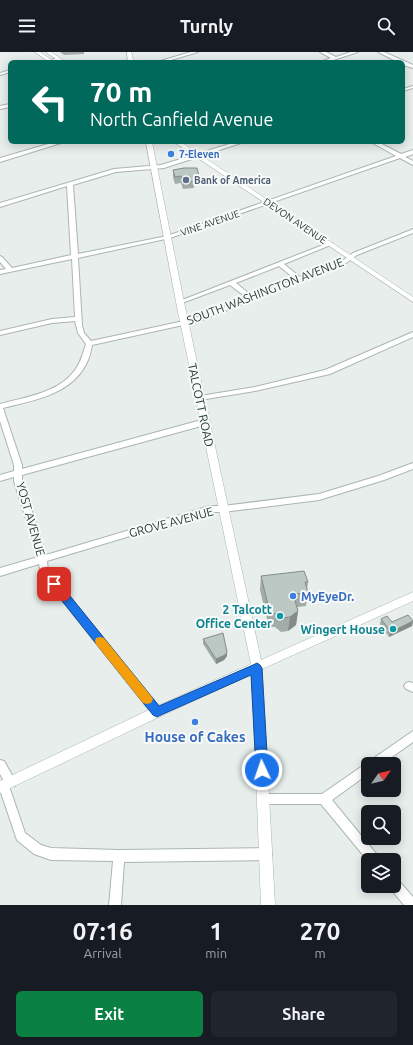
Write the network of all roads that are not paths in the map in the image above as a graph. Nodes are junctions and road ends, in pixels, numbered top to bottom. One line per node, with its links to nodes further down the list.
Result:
1 (37, 52): 8 (street)
2 (48, 52): 9 (street)
3 (196, 52): 10 (street)
4 (322, 52): 7 (street)
5 (356, 52): 7 (street)
6 (380, 52): 12 (street)
7 (335, 58): 11 (street)
8 (47, 60)
9 (61, 60)
10 (166, 60)
11 (328, 60)
12 (398, 60)
13 (40, 144): 20 (street)
14 (54, 144): 23 (street)
15 (149, 144): 25 (street, TALCOTT ROAD)
16 (180, 144): 21 (street, DEVON AVENUE)
17 (235, 144): 21 (street)
18 (378, 144): 22 (street)
19 (413, 152): 22 (street, VINE AVENUE)
20 (0, 155)
21 (198, 156): 25 (street); 27 (street, DEVON AVENUE)
22 (400, 156): 24 (street); 27 (street, VINE AVENUE)
23 (0, 160)
24 (413, 163)
25 (154, 167): 26 (street); 30 (street, TALCOTT ROAD)
26 (70, 184): 28 (street); 32 (street)
27 (268, 203): 30 (street, VINE AVENUE); 31 (street, DEVON AVENUE)
28 (0, 205)
29 (413, 231): 34 (street, SOUTH WASHINGTON AVENUE)
30 (168, 237): 32 (street, VINE AVENUE); 42 (street, TALCOTT ROAD)
31 (330, 244): 34 (street, DEVON AVENUE); 35 (street)
32 (75, 256): 36 (street, VINE AVENUE); 43 (street)
33 (0, 258): 36 (street)
34 (350, 258): 38 (street, SOUTH WASHINGTON AVENUE); 41 (street, DEVON AVENUE)
35 (278, 263): 38 (street); 39 (street)
36 (11, 270): 37 (street, VINE AVENUE)
37 (0, 272)
38 (299, 279): 40 (street, SOUTH WASHINGTON AVENUE)
39 (231, 282): 40 (street); 42 (street)
40 (252, 299): 44 (street, SOUTH WASHINGTON AVENUE)
41 (413, 300)
42 (180, 302): 44 (street, TALCOTT ROAD)
43 (79, 319): 45 (street); 47 (street)
44 (185, 323): 47 (street, SOUTH WASHINGTON AVENUE); 48 (street, TALCOTT ROAD)
45 (0, 333)
46 (413, 334): 48 (street)
47 (89, 344): 49 (street)
48 (200, 398): 50 (street, TALCOTT ROAD)
49 (0, 408): 52 (street, YOST AVENUE)
50 (205, 422): 52 (street); 54 (street, TALCOTT ROAD)
51 (413, 466): 54 (street, GROVE AVENUE)
52 (18, 473): 53 (street); 55 (street, YOST AVENUE)
53 (0, 478)
54 (223, 509): 55 (street, GROVE AVENUE); 58 (street, TALCOTT ROAD)
55 (43, 560): 56 (street, GROVE AVENUE); 59 (street, YOST AVENUE)
56 (0, 572)
57 (413, 596): 58 (street)
58 (257, 668): 59 (street); 65 (street, TALCOTT ROAD)
59 (157, 712): 64 (street)
60 (413, 736): 61 (street)
61 (383, 757)
62 (0, 765): 64 (street)
63 (361, 773): 66 (street)
64 (5, 785): 69 (street)
65 (263, 799): 66 (street); 68 (street, TALCOTT ROAD)
66 (324, 799): 67 (street)
67 (368, 853)
68 (266, 854): 69 (street); 72 (street, TALCOTT ROAD)
69 (119, 856): 71 (street)
70 (401, 892): 73 (street)
71 (115, 905)
72 (268, 905)
73 (412, 905)

